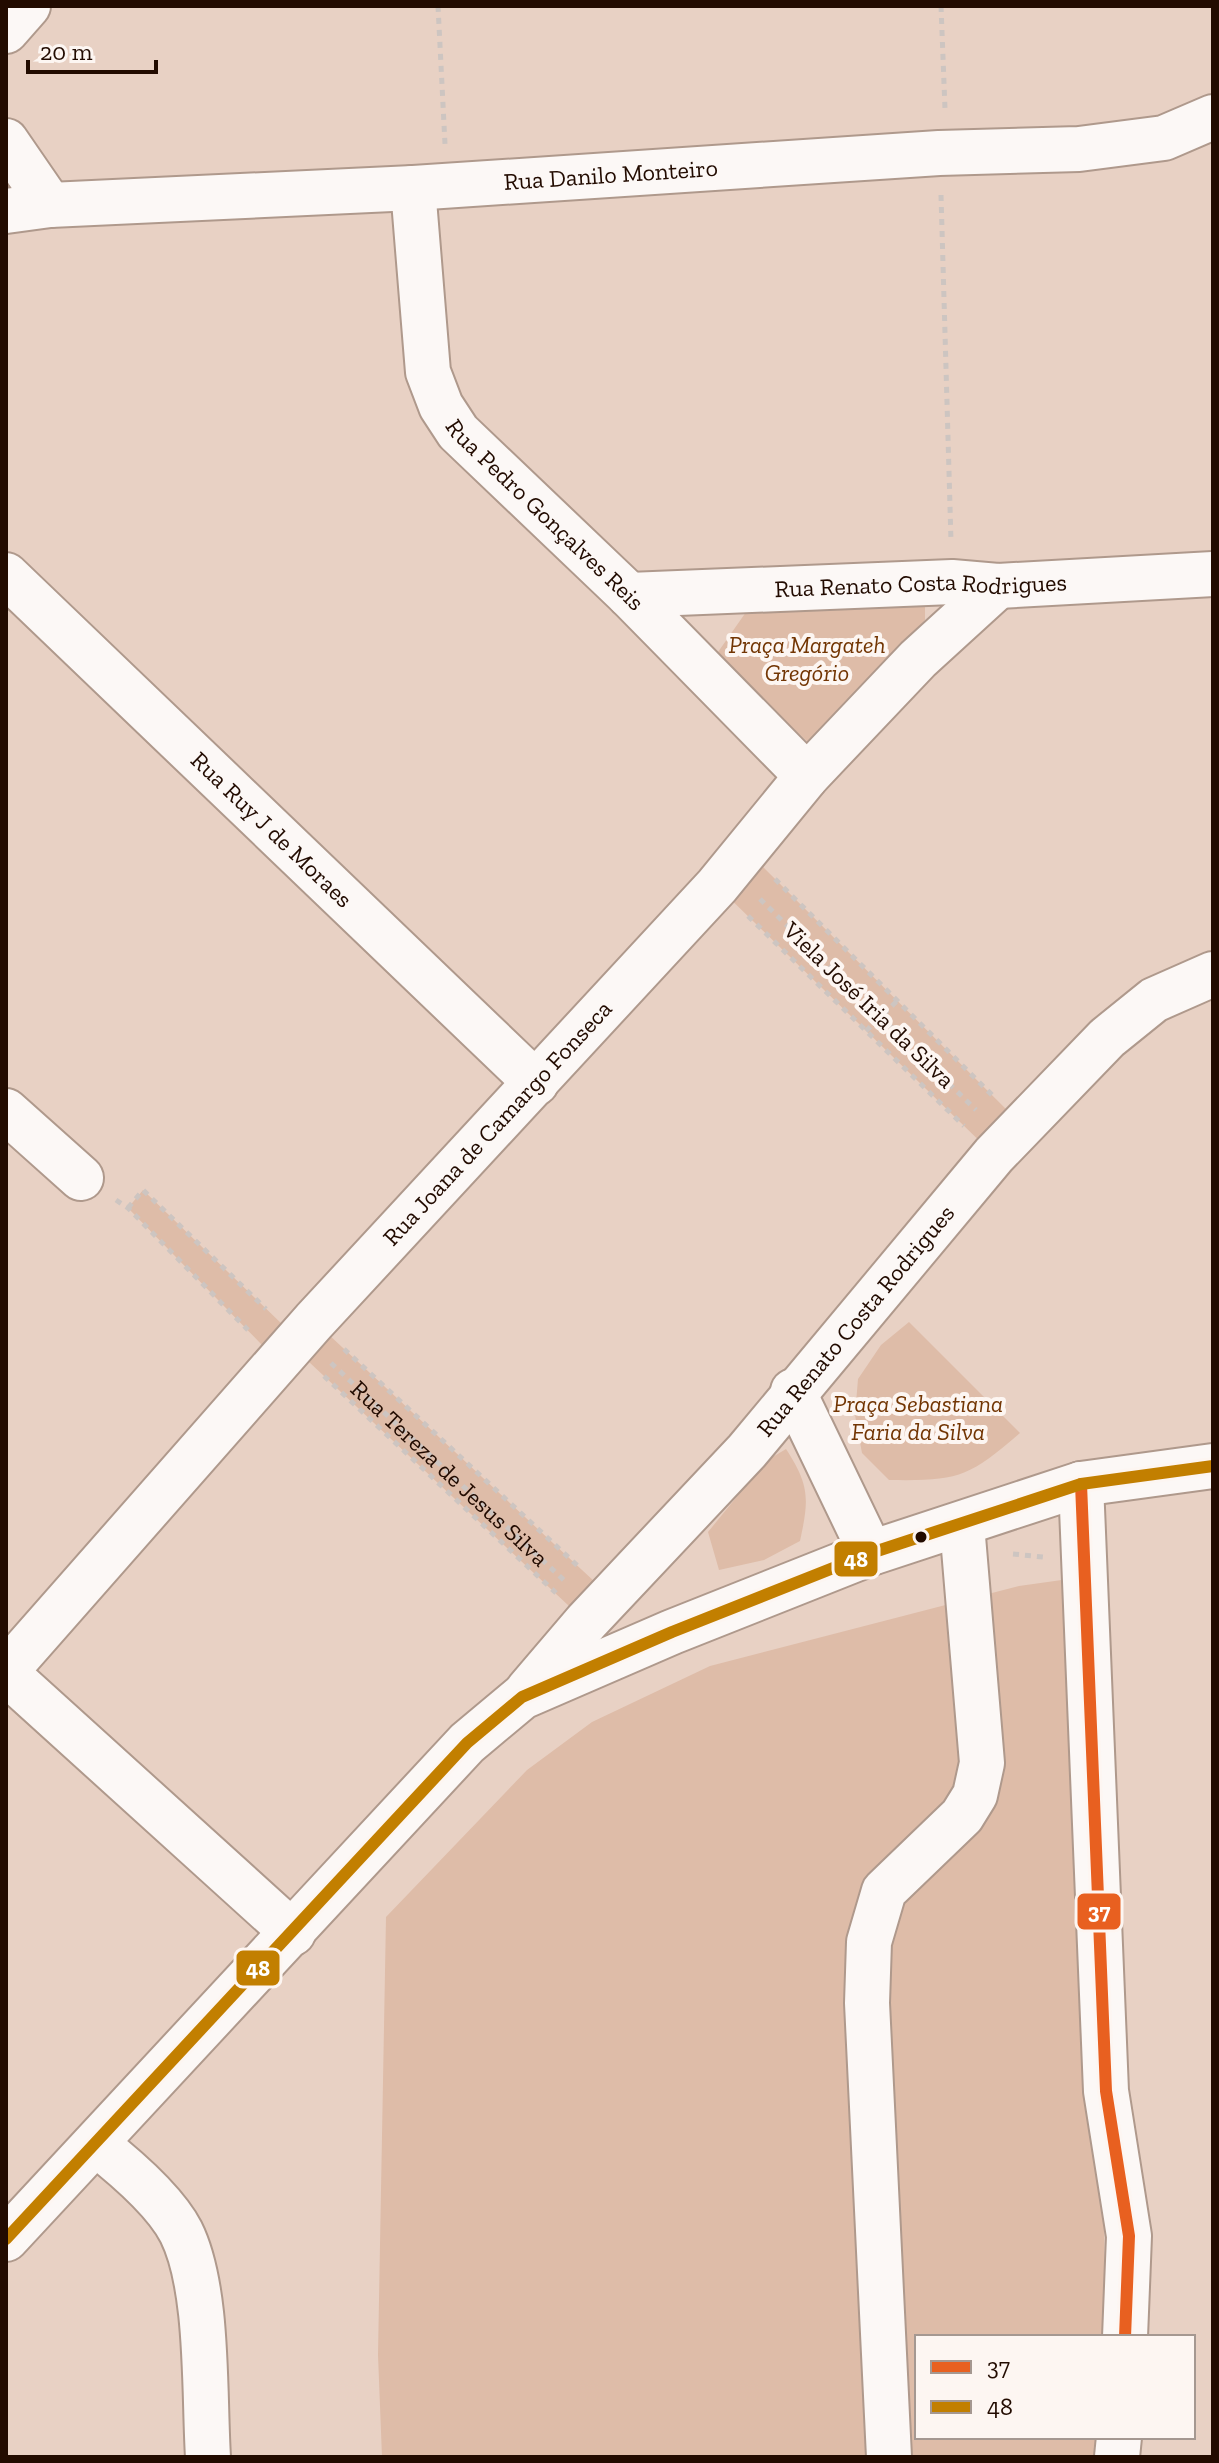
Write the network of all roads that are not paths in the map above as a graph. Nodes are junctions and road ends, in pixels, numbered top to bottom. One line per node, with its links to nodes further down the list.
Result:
1 (28, 6): 2 (street)
2 (6, 31)
3 (1213, 117): 5 (street, Rua Danilo Monteiro)
4 (6, 141): 6 (street)
5 (430, 186): 6 (street, Rua Danilo Monteiro); 11 (street, Rua Pedro Gonçalves Reis)
6 (50, 205): 7 (street, Rua Danilo Monteiro)
7 (6, 211)
8 (1213, 574): 10 (street, Rua Renato Costa Rodrigues)
9 (6, 575): 14 (street, Rua Ruy J de Moraes)
10 (998, 586): 11 (street, Rua Renato Costa Rodrigues); 12 (street, Rua Joana de Camargo Fonseca)
11 (629, 595): 12 (street, Rua Pedro Gonçalves Reis)
12 (807, 776): 14 (street, Rua Joana de Camargo Fonseca)
13 (1213, 974): 17 (street, Rua Renato Costa Rodrigues)
14 (536, 1083): 22 (street, Rua Joana de Camargo Fonseca)
15 (6, 1111): 16 (street)
16 (81, 1178)
17 (793, 1391): 21 (street); 23 (street, Rua Renato Costa Rodrigues)
18 (1213, 1466): 19 (street)
19 (1081, 1484): 20 (street); 27 (street)
20 (963, 1545): 21 (street); 29 (street)
21 (871, 1553): 23 (street)
22 (6, 1672): 24 (street)
23 (522, 1697): 24 (street)
24 (293, 1933): 25 (street)
25 (96, 2144): 26 (street); 28 (street)
26 (7, 2236)
27 (1125, 2335)
28 (208, 2457)
29 (889, 2457)

